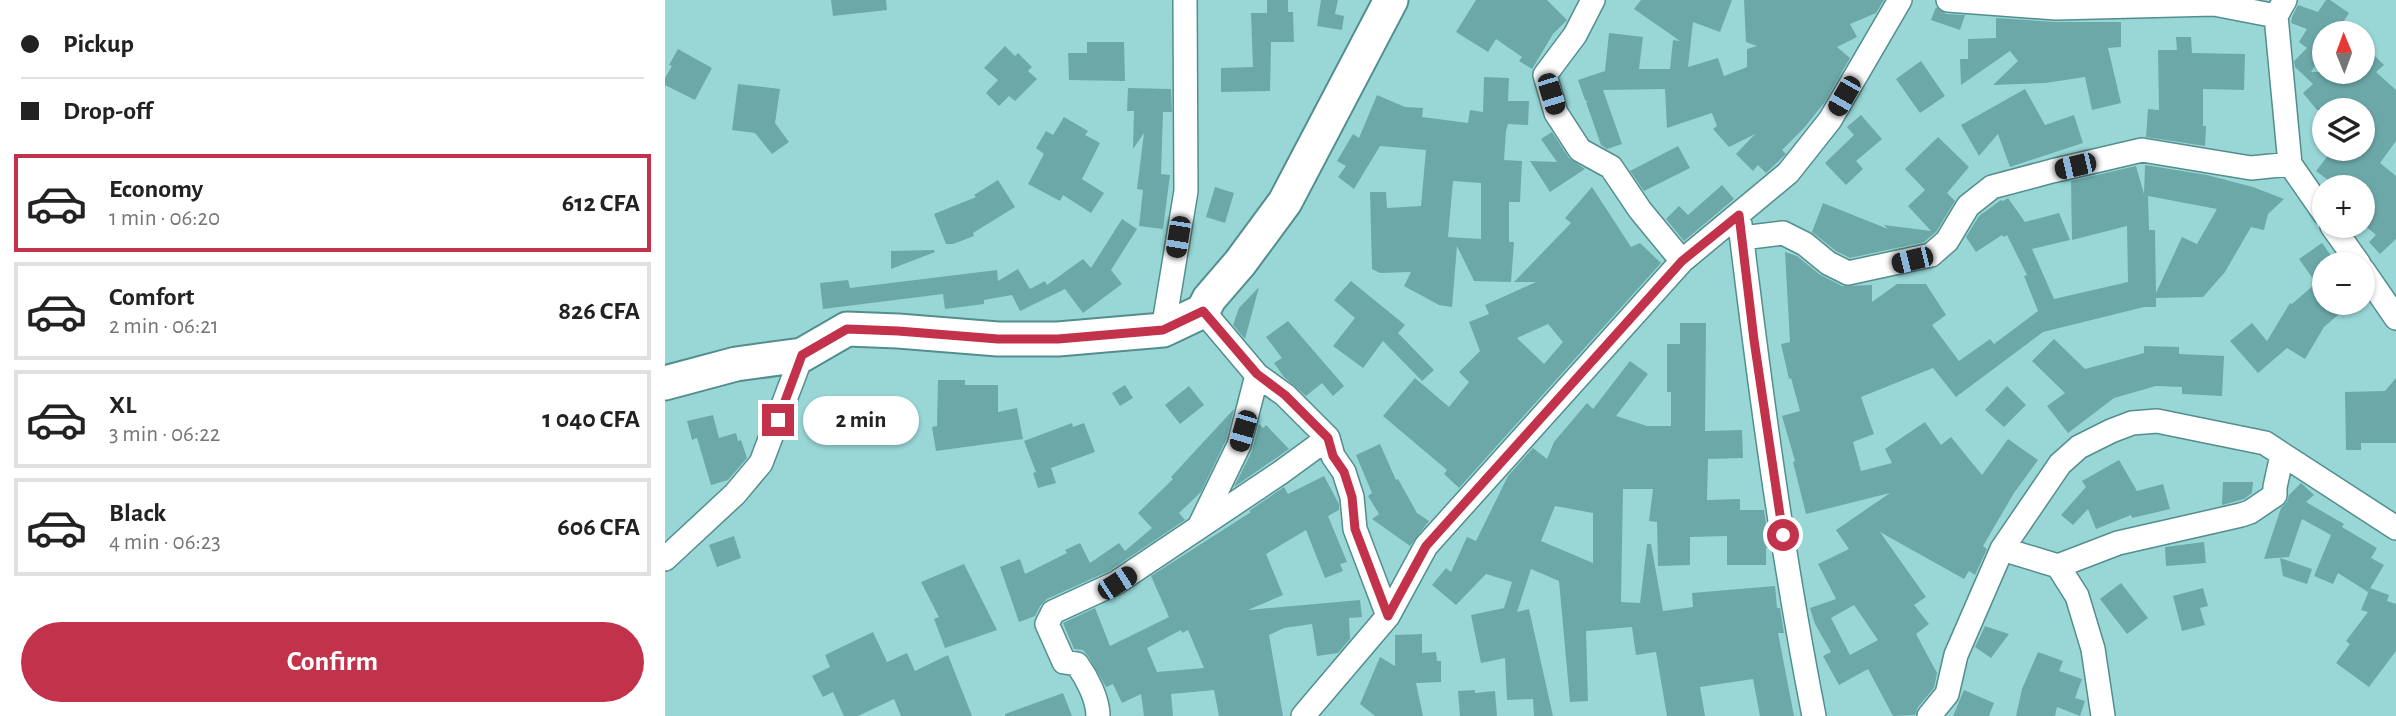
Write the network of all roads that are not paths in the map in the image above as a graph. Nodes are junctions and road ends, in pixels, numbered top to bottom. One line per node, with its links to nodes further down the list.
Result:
1 (1185, 0): 16 (street)
2 (1391, 0): 14 (highway)
3 (1593, 0): 12 (street)
4 (1900, 0): 10 (street)
5 (1948, 0): 6 (street)
6 (2213, 2): 7 (street)
7 (2280, 8): 8 (street)
8 (2290, 164): 9 (street); 11 (street)
9 (2312, 196)
10 (1739, 215): 11 (street); 12 (street)
11 (1742, 238): 30 (street)
12 (1682, 261): 27 (street)
13 (2375, 287): 15 (street)
14 (1203, 311): 16 (highway); 18 (street)
15 (2396, 318)
16 (1163, 330): 17 (highway)
17 (802, 355): 19 (highway); 25 (street)
18 (1257, 374): 20 (street); 22 (street)
19 (665, 383)
20 (1328, 438): 22 (street); 27 (street)
21 (2282, 455): 23 (street); 24 (street); 26 (street)
22 (1200, 525): 28 (street)
23 (2396, 528)
24 (2002, 549): 26 (street); 31 (street)
25 (665, 559)
26 (2058, 566): 32 (street)
27 (1388, 616): 29 (street)
28 (1098, 716)
29 (1303, 716)
30 (1814, 716)
31 (1929, 716)
32 (2103, 716)

